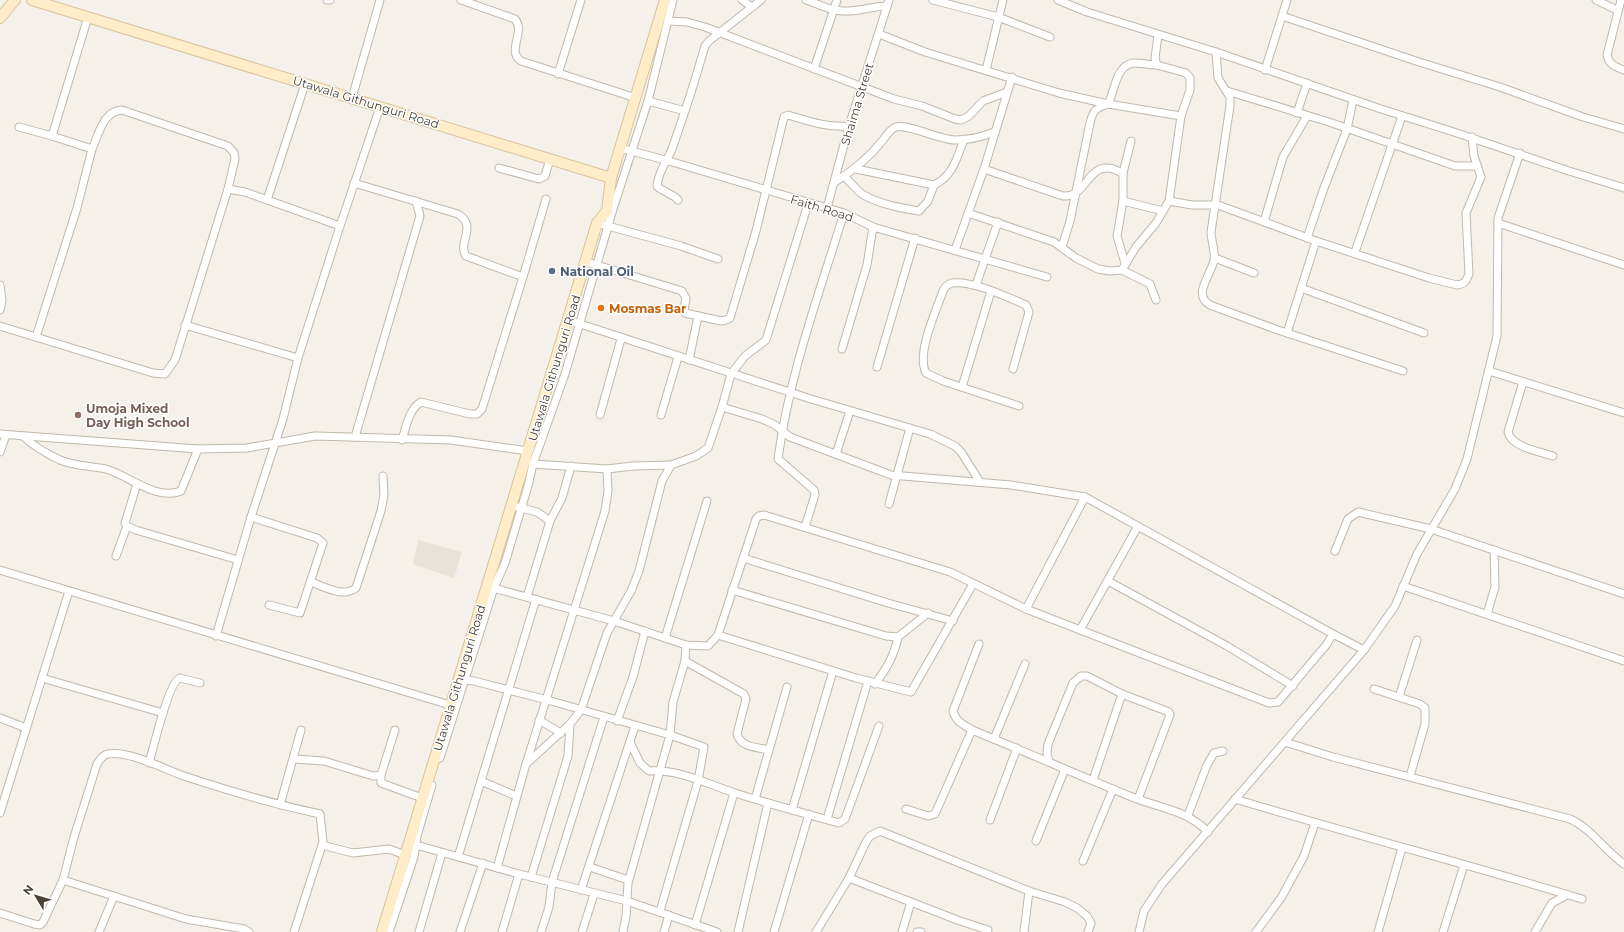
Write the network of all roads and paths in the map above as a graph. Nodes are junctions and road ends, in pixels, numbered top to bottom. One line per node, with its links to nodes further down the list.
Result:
1 (15, 0): 25 (street)
2 (32, 0): 23 (street, Utawala Githunguri Road)
3 (380, 0): 44 (street)
4 (460, 0): 37 (street)
5 (581, 0): 37 (street)
6 (665, 0): 45 (street)
7 (673, 0): 26 (street)
8 (742, 0): 19 (street)
9 (761, 0): 19 (street)
10 (806, 0): 21 (street)
11 (837, 0): 21 (street)
12 (932, 0): 24 (street)
13 (1003, 0): 24 (street)
14 (1058, 0): 29 (street)
15 (1287, 0): 22 (street)
16 (1596, 0): 20 (street)
17 (1621, 0): 20 (street)
18 (888, 3): 21 (street); 28 (street, Shaima Street)
19 (752, 7): 27 (street)
20 (1618, 10): 36 (street)
21 (835, 11): 33 (street)
22 (1282, 16): 35 (street); 58 (street)
23 (88, 17): 40 (street, Utawala Githunguri Road); 60 (street)
24 (998, 17): 30 (street); 34 (street)
25 (0, 18)
26 (668, 21): 27 (street); 47 (street)
27 (719, 33): 33 (street); 50 (street)
28 (879, 34): 34 (street); 41 (street, Shaima Street)
29 (1158, 35): 31 (street); 32 (street)
30 (1050, 37)
31 (1216, 52): 35 (street); 42 (street)
32 (1157, 65): 48 (street); 52 (street)
33 (814, 69): 41 (street)
34 (986, 70): 38 (street)
35 (1265, 70): 39 (street)
36 (1624, 70)
37 (558, 74): 45 (street)
38 (1012, 77): 43 (street); 48 (street)
39 (1307, 83): 46 (street); 51 (street)
40 (305, 84): 44 (street, Utawala Githunguri Road); 86 (street)
41 (862, 86): 43 (street); 56 (street, Shaima Street)
42 (1227, 91): 51 (street); 92 (street)
43 (1007, 92): 59 (street)
44 (352, 98): 49 (street, Utawala Githunguri Road)
45 (636, 98): 65 (street)
46 (1354, 100): 54 (street); 57 (street)
47 (648, 101): 50 (street); 67 (street)
48 (1108, 104): 52 (street); 84 (street)
49 (380, 107): 69 (street, Utawala Githunguri Road); 79 (street)
50 (684, 111): 70 (street)
51 (1297, 113): 53 (street)
52 (1181, 116): 90 (street)
53 (1308, 116): 57 (street); 98 (street)
54 (1402, 116): 61 (street); 64 (street)
55 (19, 126): 60 (street)
56 (850, 126): 78 (street, Shaima Street); 83 (street)
57 (1347, 128): 64 (street); 105 (street)
58 (1624, 128)
59 (994, 132): 62 (street); 74 (street)
60 (52, 136): 66 (street)
61 (1472, 137): 68 (street); 71 (street)
62 (964, 139): 73 (street); 80 (street)
63 (1131, 141): 75 (street)
64 (1393, 144): 71 (street); 109 (street)
65 (620, 148): 67 (street, Faith Road); 77 (street)
66 (92, 149): 82 (street); 133 (street)
67 (632, 152): 70 (street, Faith Road); 102 (street)
68 (1520, 153): 81 (street); 100 (street)
69 (550, 158): 72 (street); 77 (street, Utawala Githunguri Road)
70 (666, 160): 83 (street, Faith Road); 87 (street)
71 (1477, 166): 109 (street)
72 (499, 168)
73 (856, 169): 76 (street); 80 (street)
74 (984, 169): 84 (street); 96 (street)
75 (1123, 173): 84 (street); 89 (street)
76 (844, 176): 78 (street); 80 (street)
77 (611, 178): 99 (street, Utawala Githunguri Road)
78 (835, 182): 93 (street, Shaima Street)
79 (354, 183): 88 (street); 101 (street)
80 (934, 185)
81 (1624, 188)
82 (228, 189): 86 (street); 129 (street)
83 (766, 191): 91 (street, Faith Road); 126 (street)
84 (1074, 195): 107 (street)
85 (546, 199): 118 (street)
86 (267, 200): 101 (street)
87 (678, 200)
88 (416, 201): 118 (street); 157 (street)
89 (1123, 201): 94 (street); 116 (street)
90 (1169, 201): 92 (street); 94 (street)
91 (808, 204): 93 (street, Faith Road); 143 (street)
92 (1215, 205): 98 (street); 111 (street)
93 (827, 208): 95 (street, Faith Road)
94 (1163, 211): 116 (street)
95 (844, 213): 103 (street, Faith Road); 146 (street)
96 (968, 214): 97 (street); 108 (street)
97 (998, 222): 107 (street); 110 (street)
98 (1264, 222): 105 (street)
99 (597, 223): 102 (street); 113 (street, Utawala Githunguri Road)
100 (1498, 223): 115 (street); 142 (street)
101 (340, 226): 137 (street)
102 (608, 226): 112 (street); 114 (street)
103 (873, 227): 104 (street, Faith Road); 135 (street)
104 (915, 238): 108 (street, Faith Road); 139 (street)
105 (1307, 238): 106 (street)
106 (1316, 241): 109 (street); 122 (street)
107 (1062, 247): 116 (street)
108 (955, 250): 110 (street, Faith Road)
109 (1354, 252)
110 (985, 258): 119 (street, Faith Road); 121 (street)
111 (1215, 258): 117 (street); 132 (street)
112 (718, 259)
113 (587, 262): 114 (street); 127 (street, Utawala Githunguri Road)
114 (597, 265): 126 (street); 128 (street)
115 (1624, 265)
116 (1123, 267): 124 (street)
117 (1254, 273)
118 (523, 276): 158 (street)
119 (1047, 277)
120 (0, 285): 125 (street)
121 (976, 285): 123 (street); 145 (street)
122 (1301, 288): 131 (street); 132 (street)
123 (991, 291): 140 (street); 145 (street)
124 (1156, 300)
125 (0, 310)
126 (698, 316): 138 (street)
127 (568, 320): 128 (street); 161 (street, Utawala Githunguri Road)
128 (579, 323): 134 (street); 165 (street)
129 (185, 325): 133 (street); 137 (street)
130 (0, 326): 133 (street)
131 (1424, 332)
132 (1287, 333): 141 (street)
133 (36, 337)
134 (621, 339): 136 (street); 151 (street)
135 (842, 349)
136 (678, 357): 138 (street); 152 (street)
137 (298, 358): 159 (street)
138 (689, 360): 143 (street)
139 (878, 367)
140 (1013, 369)
141 (1403, 371)
142 (1489, 371): 144 (street); 183 (street)
143 (731, 374): 146 (street); 148 (street)
144 (1523, 382): 150 (street); 164 (street)
145 (962, 387): 147 (street)
146 (791, 392): 149 (street); 154 (street)
147 (1019, 406)
148 (722, 407): 154 (street); 166 (street)
149 (850, 410): 153 (street); 163 (street)
150 (1624, 413)
151 (600, 415)
152 (661, 415)
153 (910, 428): 171 (street); 172 (street)
154 (782, 430): 163 (street); 182 (street)
155 (3, 435): 156 (street); 162 (street)
156 (24, 437): 160 (street); 173 (street)
157 (355, 437): 158 (street); 159 (street)
158 (402, 440): 161 (street)
159 (276, 443): 160 (street); 178 (street)
160 (198, 449): 173 (street)
161 (528, 450): 169 (street, Utawala Githunguri Road)
162 (0, 452)
163 (836, 454): 171 (street)
164 (1553, 456)
165 (533, 464): 167 (street); 169 (street)
166 (671, 465): 168 (street); 205 (street)
167 (571, 466): 168 (street); 179 (street)
168 (607, 468): 202 (street)
169 (526, 474): 177 (street, Utawala Githunguri Road)
170 (383, 476): 191 (street)
171 (896, 476): 172 (street); 176 (street)
172 (980, 482): 174 (street)
173 (137, 484): 180 (street)
174 (1085, 497): 181 (street); 201 (street)
175 (707, 501): 213 (street)
176 (889, 504)
177 (516, 507): 179 (street); 194 (street, Utawala Githunguri Road)
178 (251, 517): 188 (street); 191 (street)
179 (550, 521): 198 (street)
180 (127, 526): 186 (street); 188 (street)
181 (1138, 526): 190 (street); 209 (street)
182 (805, 527): 187 (street); 192 (street)
183 (1431, 529): 184 (street); 185 (street); 193 (street)
184 (1494, 550): 197 (street); 204 (street)
185 (1335, 551)
186 (116, 556)
187 (743, 558): 195 (street); 203 (street)
188 (238, 560): 211 (street)
189 (0, 570): 196 (street)
190 (1108, 581): 207 (street); 227 (street)
191 (311, 582): 200 (street)
192 (973, 584): 201 (street); 206 (street)
193 (1403, 586): 204 (street); 217 (street)
194 (490, 587): 198 (street); 223 (street, Utawala Githunguri Road)
195 (732, 590): 210 (street); 212 (street)
196 (68, 591): 211 (street); 222 (street)
197 (1624, 594)
198 (527, 597): 199 (street)
199 (536, 600): 202 (street); 230 (street)
200 (269, 605)
201 (1026, 609): 207 (street)
202 (574, 610): 205 (street); 233 (street)
203 (928, 613): 206 (street); 212 (street)
204 (1487, 614): 219 (street)
205 (614, 621): 208 (street); 235 (street)
206 (953, 621): 226 (street)
207 (1080, 630): 227 (street)
208 (645, 631): 213 (street); 240 (street)
209 (1333, 634): 217 (street); 227 (street)
210 (718, 635): 216 (street); 221 (street)
211 (216, 636): 234 (street)
212 (898, 637): 226 (street)
213 (666, 638): 216 (street)
214 (1417, 640): 232 (street)
215 (979, 644): 247 (street)
216 (686, 645): 218 (street)
217 (1364, 650): 252 (street)
218 (684, 661): 249 (street); 254 (street)
219 (1624, 661)
220 (1025, 664): 250 (street)
221 (833, 671): 224 (street); 277 (street)
222 (42, 678): 236 (street); 244 (street)
223 (462, 680): 230 (street); 234 (street, Utawala Githunguri Road); 286 (street)
224 (868, 681): 226 (street); 281 (street)
225 (200, 683): 236 (street)
226 (875, 684)
227 (1293, 686)
228 (787, 687): 254 (street)
229 (1374, 689): 232 (street)
230 (509, 691): 233 (street); 265 (street)
231 (1122, 694): 257 (street); 264 (street); 272 (street)
232 (1399, 697): 263 (street)
233 (546, 700): 235 (street); 239 (street)
234 (450, 705): 270 (street, Utawala Githunguri Road)
235 (581, 710): 237 (street); 241 (street)
236 (163, 713): 258 (street)
237 (604, 717): 240 (street); 303 (street)
238 (0, 718): 244 (street)
239 (539, 720): 248 (street); 259 (street)
240 (617, 721): 242 (street)
241 (570, 724): 248 (street); 299 (street)
242 (635, 726): 249 (street); 251 (street)
243 (879, 726): 281 (street)
244 (26, 728): 278 (street)
245 (301, 730): 256 (street)
246 (395, 730): 262 (street)
247 (972, 730): 250 (street); 276 (street)
248 (561, 733): 259 (street)
249 (670, 735): 261 (street); 266 (street)
250 (994, 739): 253 (street)
251 (630, 742): 261 (street); 296 (street)
252 (1285, 742): 263 (street); 273 (street)
253 (1017, 748): 257 (street); 282 (street)
254 (769, 750): 271 (street)
255 (1223, 751): 280 (street)
256 (294, 759): 262 (street); 275 (street)
257 (1049, 762): 260 (street)
258 (149, 763): 275 (street); 301 (street)
259 (526, 764): 269 (street)
260 (1065, 769): 264 (street); 285 (street)
261 (660, 770): 266 (street); 302 (street)
262 (381, 775): 270 (street)
263 (1410, 776): 294 (street)
264 (1092, 780): 267 (street)
265 (481, 781): 269 (street); 291 (street)
266 (698, 781): 268 (street); 312 (street)
267 (1113, 789): 272 (street); 292 (street)
268 (734, 793): 271 (street); 315 (street)
269 (516, 796): 297 (street)
270 (422, 798): 286 (street, Utawala Githunguri Road)
271 (755, 799): 274 (street)
272 (1138, 799): 280 (street)
273 (1235, 799): 283 (street); 284 (street)
274 (768, 803): 277 (street); 331 (street)
275 (280, 805): 287 (street)
276 (906, 809)
277 (792, 810): 279 (street)
278 (0, 813)
279 (809, 814): 281 (street); 332 (street)
280 (1188, 815): 284 (street)
281 (826, 819)
282 (990, 820)
283 (1315, 823): 288 (street); 340 (street)
284 (1208, 832): 339 (street)
285 (1036, 841)
286 (413, 843): 289 (street); 290 (street, Utawala Githunguri Road); 322 (street)
287 (322, 845): 290 (street); 320 (street)
288 (1402, 848): 295 (street); 341 (street)
289 (442, 853): 291 (street); 323 (street)
290 (405, 855): 321 (street, Utawala Githunguri Road)
291 (458, 857): 293 (street)
292 (1084, 861)
293 (482, 863): 297 (street); 324 (street)
294 (1624, 864)
295 (1464, 865): 307 (street); 342 (street)
296 (590, 867): 302 (street); 304 (street)
297 (497, 868): 298 (street)
298 (519, 874): 299 (street); 325 (street)
299 (531, 877): 303 (street)
300 (849, 878): 305 (street); 311 (street); 333 (street)
301 (63, 880): 308 (street); 313 (street)
302 (628, 880): 310 (street)
303 (552, 882): 304 (street); 326 (street)
304 (581, 890): 306 (street)
305 (1029, 891): 337 (street); 338 (street)
306 (594, 894): 310 (street); 327 (street)
307 (1567, 894): 309 (street); 343 (street)
308 (114, 896): 318 (street); 319 (street)
309 (1582, 899)
310 (627, 901): 312 (street); 328 (street)
311 (911, 902): 317 (street); 334 (street)
312 (660, 911): 314 (street)
313 (0, 913)
314 (669, 915): 315 (street); 329 (street)
315 (695, 925): 316 (street)
316 (706, 930): 330 (street)
317 (988, 930)
318 (246, 931)
319 (99, 932)
320 (294, 932)
321 (382, 932)
322 (389, 932)
323 (419, 932)
324 (460, 932)
325 (502, 932)
326 (541, 932)
327 (582, 932)
328 (623, 932)
329 (664, 932)
330 (717, 932)
331 (738, 932)
332 (774, 932)
333 (816, 932)
334 (902, 932)
335 (917, 932): 336 (street)
336 (921, 932)
337 (1024, 932)
338 (1088, 932)
339 (1139, 932)
340 (1256, 932)
341 (1378, 932)
342 (1443, 932)
343 (1534, 932)

